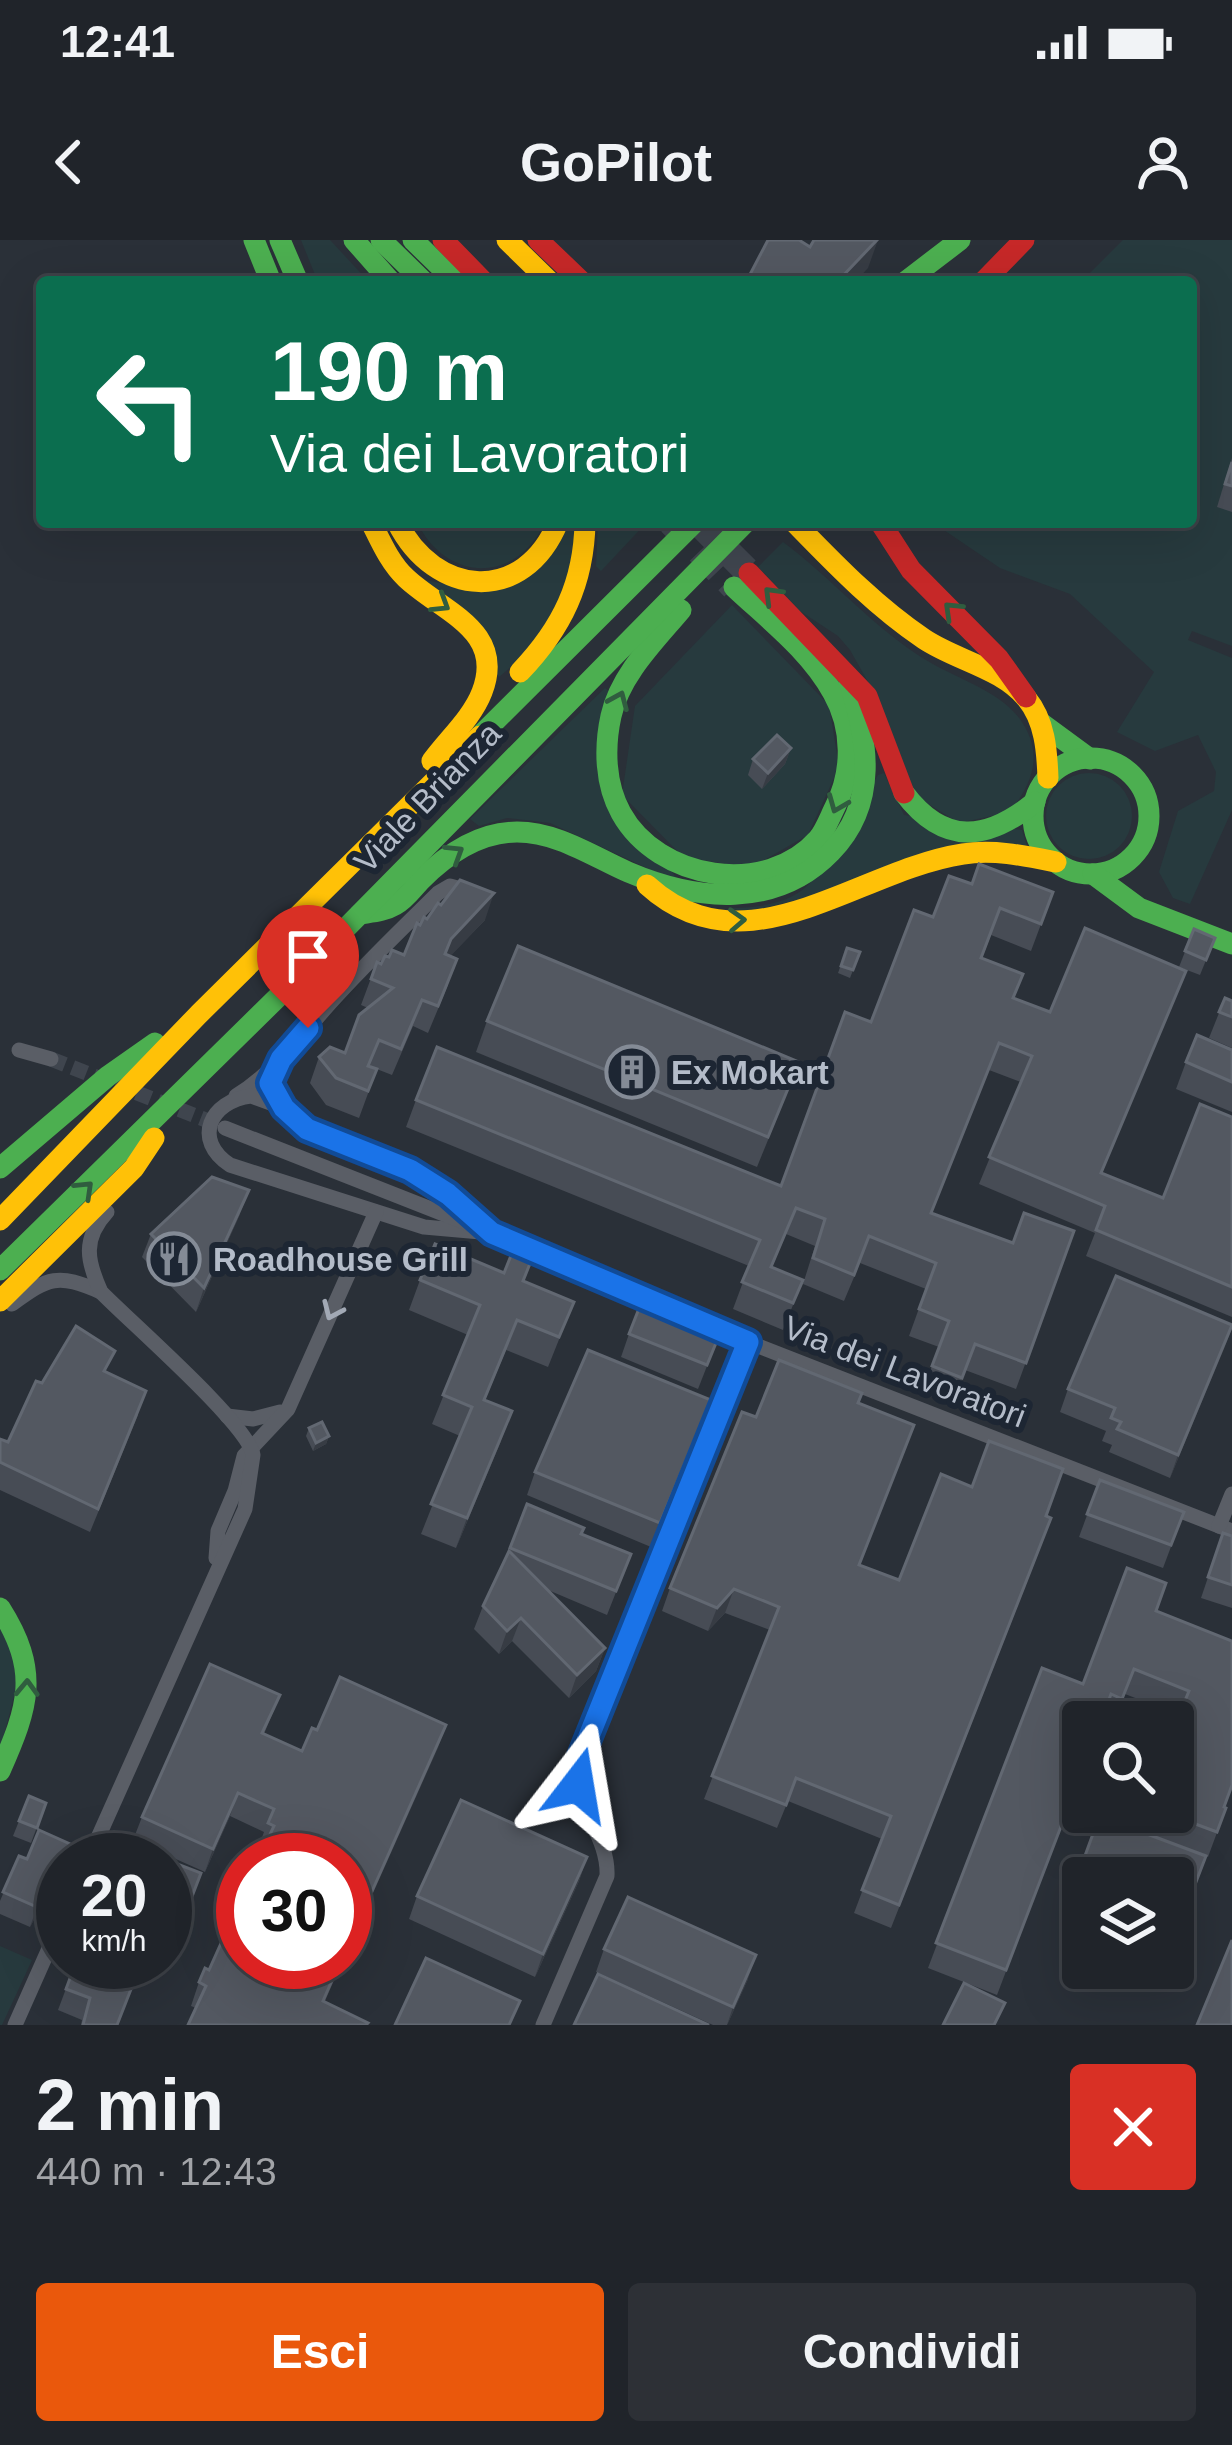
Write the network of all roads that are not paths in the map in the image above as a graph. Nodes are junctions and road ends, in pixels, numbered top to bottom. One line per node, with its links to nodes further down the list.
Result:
1 (254, 240): 12 (main road)
2 (280, 240): 13 (main road)
3 (354, 240): 14 (main road)
4 (381, 240): 15 (main road)
5 (413, 240): 16 (main road)
6 (442, 240): 17 (main road)
7 (507, 240): 18 (main road)
8 (538, 240): 19 (main road)
9 (960, 240): 20 (main road)
10 (970, 240): 21 (main road)
11 (1025, 240): 22 (main road); 23 (main road)
12 (269, 276)
13 (295, 276)
14 (386, 276)
15 (418, 276)
16 (450, 276)
17 (478, 276)
18 (544, 276)
19 (576, 276)
20 (912, 276)
21 (935, 276)
22 (989, 276)
23 (1006, 276)
24 (374, 528): 37 (main road, one-way to 37)
25 (401, 528): 26 (main road)
26 (556, 528)
27 (585, 528): 37 (main road)
28 (689, 528): 40 (main road, Viale Brianza)
29 (741, 528): 47 (main road, Viale Brianza)
30 (743, 528): 33 (main road, one-way to 30)
31 (800, 528): 34 (main road)
32 (884, 528): 34 (main road, one-way to 32)
33 (849, 681): 39 (main road); 43 (main road)
34 (1026, 697): 35 (main road)
35 (1041, 723): 36 (main road); 38 (main road)
36 (1090, 759): 38 (main road); 41 (main road)
37 (432, 761): 40 (main road)
38 (1048, 778): 39 (main road)
39 (1035, 802): 42 (main road)
40 (376, 837): 49 (main road, Viale Brianza)
41 (1128, 861): 44 (main road); 46 (main road)
42 (1056, 862): 43 (main road, one-way to 42); 44 (main road)
43 (635, 874): 47 (main road, one-way to 43)
44 (1093, 874): 46 (main road)
45 (461, 889): 52 (street, Via dei Lavoratori)
46 (1139, 908): 48 (main road)
47 (360, 914): 54 (main road, Viale Brianza)
48 (1232, 944)
49 (199, 1014): 57 (main road, Viale Brianza); 58 (main road)
50 (19, 1049): 51 (street)
51 (51, 1059)
52 (281, 1059): 53 (street, Via dei Lavoratori); 55 (street)
53 (234, 1098): 55 (street, Via dei Lavoratori); 61 (street, Via dei Lavoratori)
54 (179, 1099): 59 (main road); 64 (main road, Viale Brianza, one-way to 54)
55 (284, 1108): 63 (street, Via dei Lavoratori)
56 (225, 1128): 63 (street, Via dei Lavoratori)
57 (57, 1162): 60 (main road); 62 (main road, Viale Brianza)
58 (0, 1168)
59 (134, 1168): 65 (street); 66 (main road)
60 (0, 1201)
61 (376, 1212): 63 (street, Via dei Lavoratori); 69 (street, one-way to 69)
62 (0, 1220)
63 (492, 1233): 68 (street, Via dei Lavoratori)
64 (0, 1270)
65 (100, 1292): 67 (street); 70 (street)
66 (0, 1301)
67 (0, 1313)
68 (748, 1342): 73 (street, Via dei Lavoratori); 79 (street)
69 (288, 1409): 70 (street); 71 (street)
70 (227, 1416): 71 (street)
71 (248, 1451): 76 (street)
72 (1232, 1494): 73 (street)
73 (1225, 1528)
74 (0, 1608): 75 (main road, one-way to 74)
75 (0, 1771)
76 (100, 1833)
77 (36, 1978): 78 (street)
78 (15, 2025)
79 (543, 2025)

